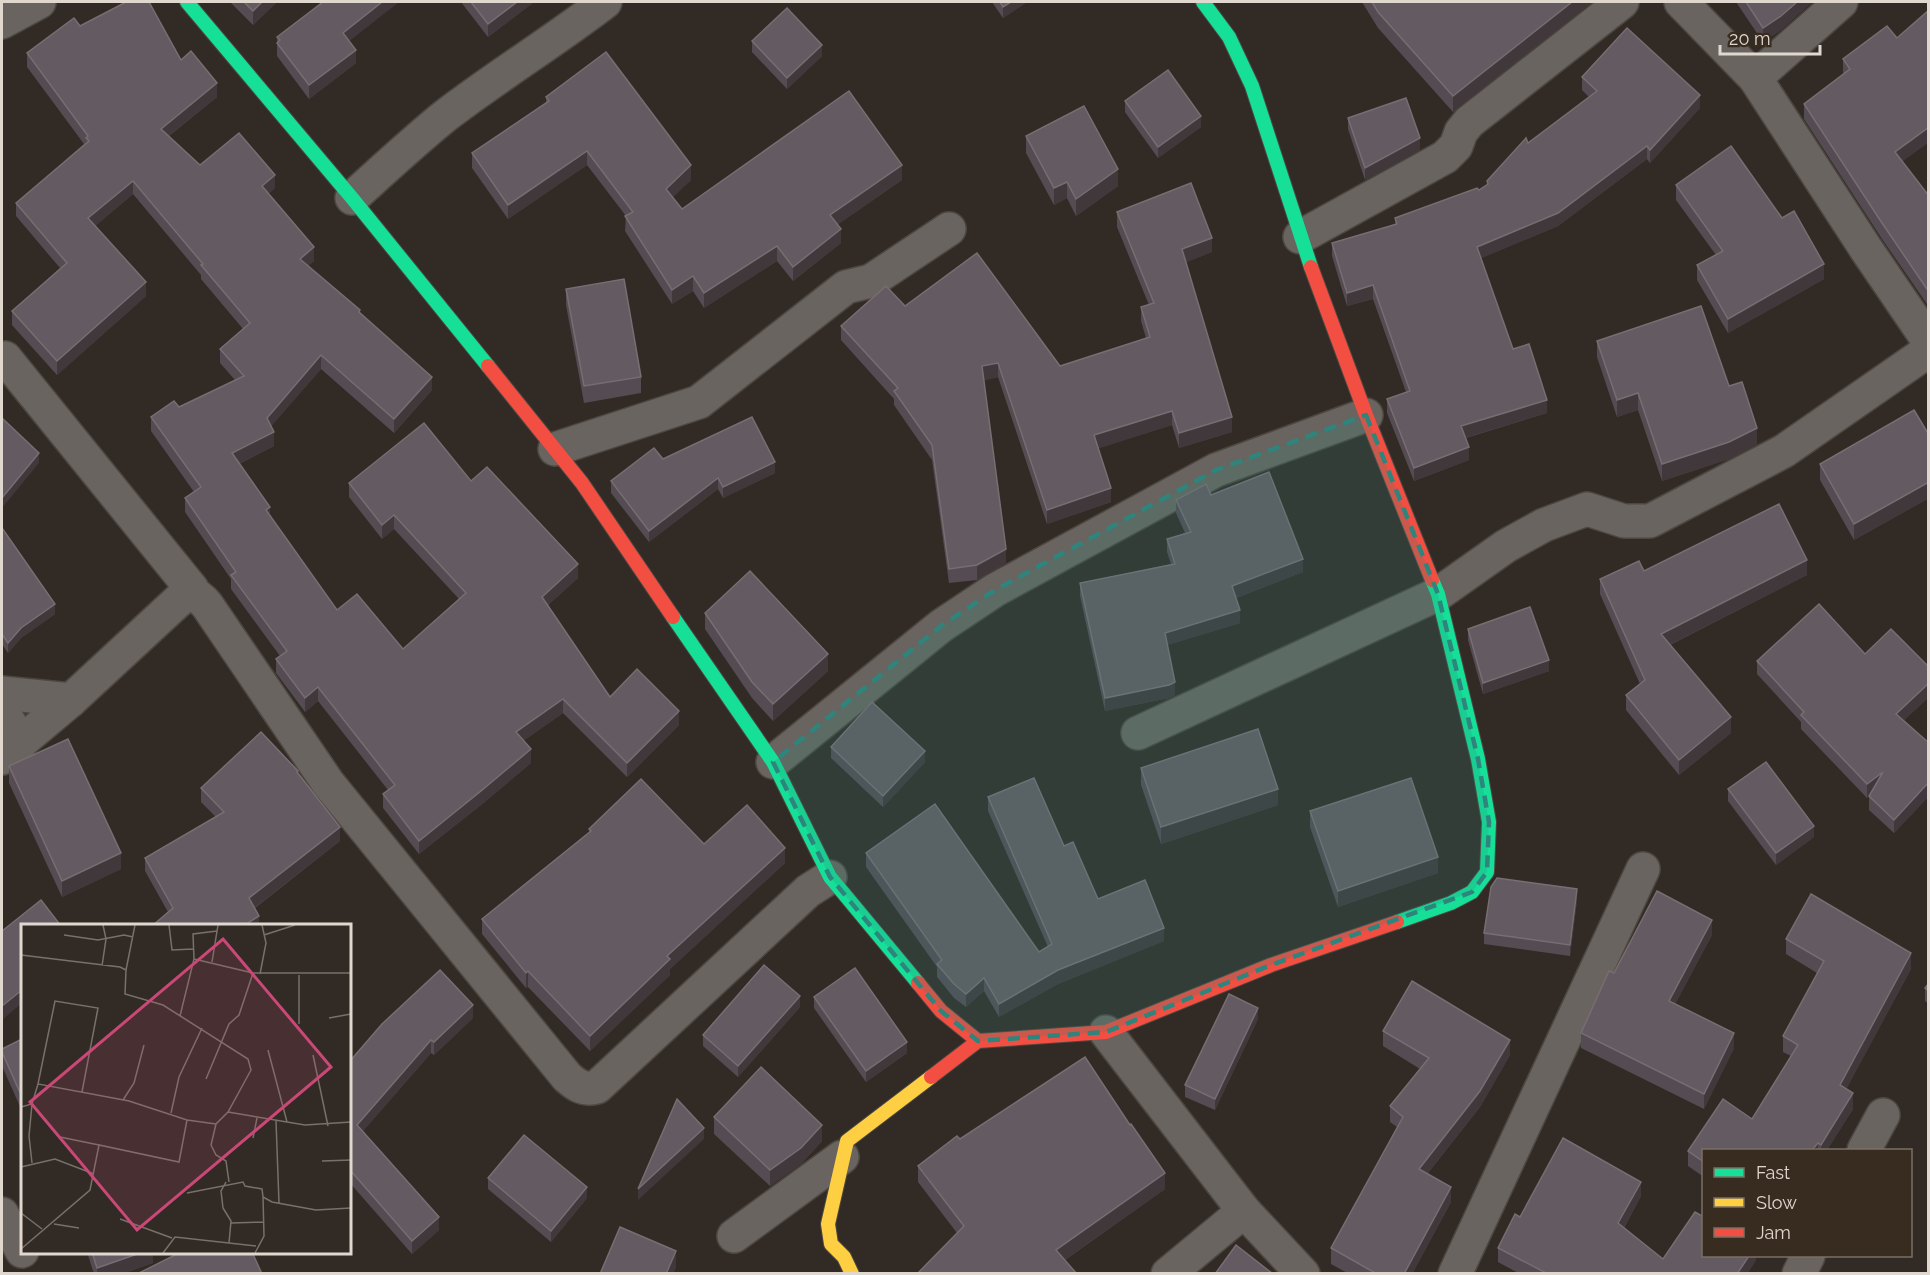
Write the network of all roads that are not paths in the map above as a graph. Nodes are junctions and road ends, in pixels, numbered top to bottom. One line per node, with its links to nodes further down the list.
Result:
1 (39, 2): 8 (street)
2 (187, 2): 10 (street)
3 (605, 2): 10 (street)
4 (1203, 2): 12 (street)
5 (1622, 2): 12 (street)
6 (1681, 2): 9 (street)
7 (1840, 2): 9 (street)
8 (2, 22)
9 (1755, 78): 13 (street)
10 (352, 198): 17 (street)
11 (949, 230): 17 (street)
12 (1300, 237): 16 (street)
13 (1929, 340)
14 (1929, 351): 19 (street)
15 (5, 357): 18 (street)
16 (1366, 415): 19 (street); 25 (street)
17 (555, 449): 25 (street)
18 (192, 593): 21 (street); 27 (street)
19 (1438, 594): 23 (street); 28 (street)
20 (2, 693): 21 (street)
21 (71, 700): 24 (street)
22 (2, 710): 24 (street)
23 (1138, 733)
24 (11, 751)
25 (773, 762): 27 (street)
26 (1642, 869): 43 (street)
27 (830, 877): 29 (street)
28 (1106, 1032): 29 (street); 33 (street)
29 (978, 1041): 32 (street)
30 (1883, 1114): 31 (street)
31 (1865, 1149)
32 (842, 1157): 35 (street); 40 (street)
33 (1244, 1211): 41 (street); 42 (street)
34 (2, 1214): 36 (street)
35 (734, 1236)
36 (21, 1248)
37 (24, 1254): 39 (street)
38 (1807, 1257): 44 (street)
39 (35, 1274)
40 (852, 1274)
41 (1168, 1274)
42 (1303, 1274)
43 (1455, 1274)
44 (1798, 1274)

